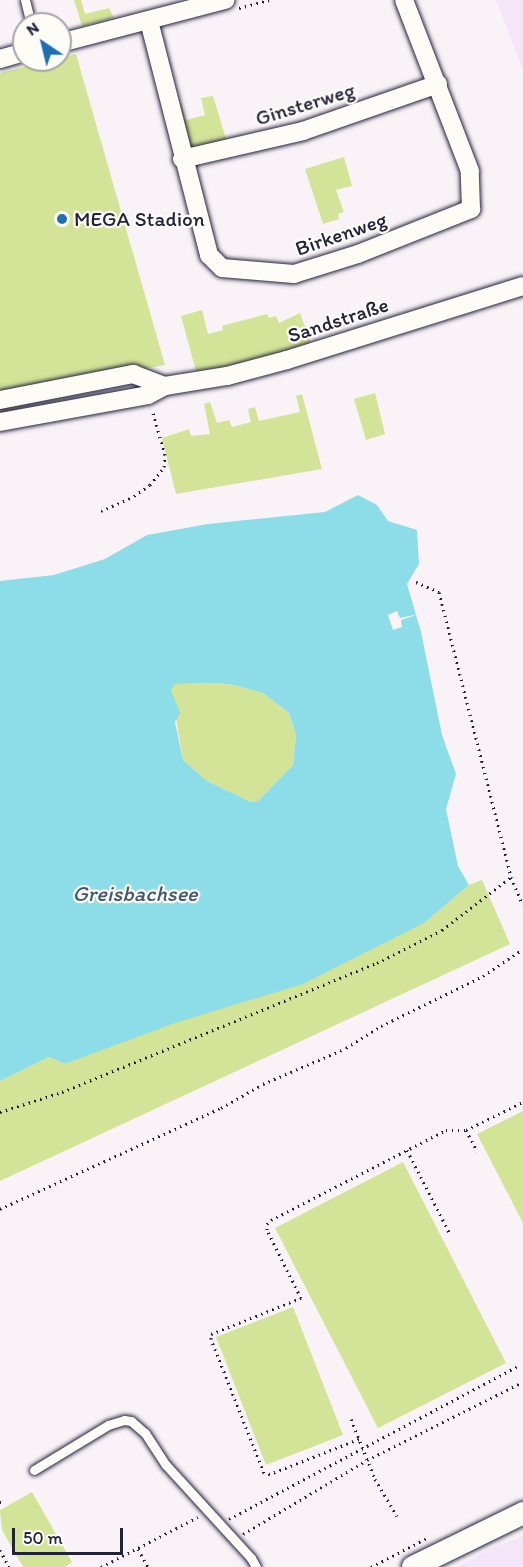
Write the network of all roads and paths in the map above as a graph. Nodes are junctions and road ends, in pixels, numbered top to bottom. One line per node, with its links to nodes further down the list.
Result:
1 (225, 0): 3 (street)
2 (404, 0): 5 (street, Birkenweg)
3 (149, 21): 4 (street); 6 (street, Birkenweg)
4 (72, 40)
5 (438, 84): 6 (street, Ginsterweg); 6 (street, Birkenweg)
6 (182, 159)
7 (523, 286): 8 (street, Sandstraße)
8 (165, 386): 9 (street, Sandstraße); 10 (street, Sandstraße)
9 (148, 395): 11 (street, Sandstraße); 12 (path)
10 (0, 400)
11 (0, 422)
12 (101, 511)
13 (416, 582): 14 (path)
14 (511, 878): 15 (path); 18 (path)
15 (523, 905)
16 (523, 949): 22 (path)
17 (523, 1101): 19 (path)
18 (0, 1112)
19 (466, 1130): 20 (path); 21 (path)
20 (407, 1150): 23 (path); 27 (path)
21 (477, 1151)
22 (0, 1209)
23 (450, 1234)
24 (520, 1365): 28 (path)
25 (523, 1382): 29 (path)
26 (351, 1419): 27 (path)
27 (359, 1439): 28 (path)
28 (362, 1447): 29 (path); 34 (path)
29 (367, 1460): 33 (path); 35 (path)
30 (34, 1470): 31 (lane)
31 (208, 1512): 34 (lane); 36 (path)
32 (523, 1513): 42 (street)
33 (397, 1516)
34 (220, 1525): 35 (lane)
35 (234, 1540): 41 (lane)
36 (138, 1549): 39 (path); 40 (path)
37 (0, 1550): 38 (path)
38 (9, 1567)
39 (101, 1567)
40 (148, 1567)
41 (256, 1567)
42 (413, 1567)

